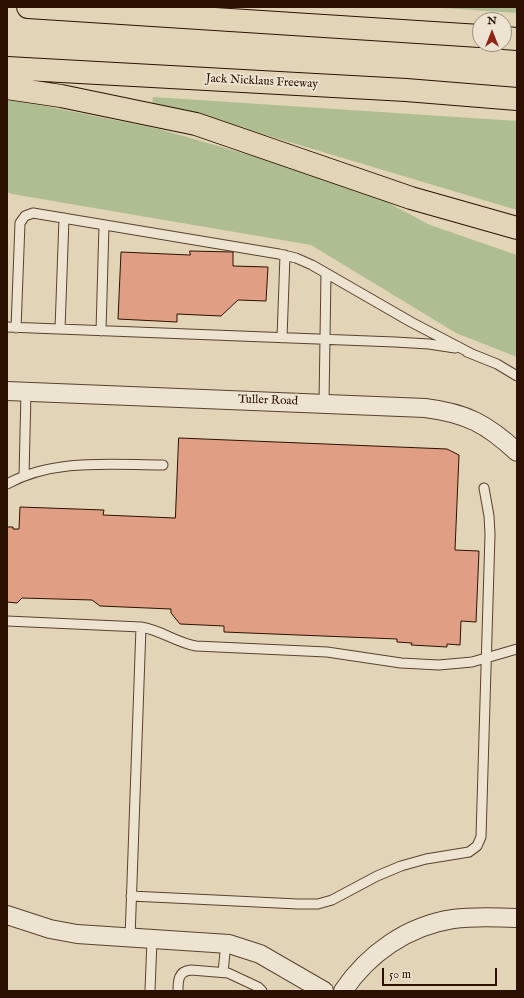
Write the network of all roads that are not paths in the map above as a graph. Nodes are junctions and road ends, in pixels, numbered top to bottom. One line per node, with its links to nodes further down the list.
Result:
1 (28, 7): 2 (highway)
2 (472, 35)
3 (7, 68): 5 (highway, Jack Nicklaus Freeway)
4 (7, 88): 6 (highway)
5 (517, 99)
6 (411, 198): 9 (highway); 10 (highway)
7 (64, 218): 8 (lane); 13 (lane); 14 (lane)
8 (104, 225): 11 (lane); 15 (lane)
9 (517, 228)
10 (517, 242)
11 (285, 255): 12 (lane); 16 (lane)
12 (326, 273): 17 (lane); 18 (lane)
13 (11, 328): 14 (lane)
14 (60, 329): 15 (lane)
15 (100, 331): 16 (lane)
16 (282, 338): 17 (lane)
17 (325, 339): 18 (lane); 22 (lane)
18 (472, 354): 19 (lane)
19 (517, 376)
20 (7, 391): 21 (street, Tuller Road)
21 (26, 392): 22 (street, Tuller Road); 25 (lane)
22 (324, 403): 23 (street, Tuller Road)
23 (517, 452)
24 (163, 465): 25 (lane)
25 (24, 476): 26 (lane)
26 (7, 484)
27 (484, 488): 31 (lane)
28 (7, 621): 29 (lane)
29 (141, 627): 31 (lane); 32 (lane)
30 (517, 649): 31 (lane)
31 (487, 658): 32 (lane)
32 (131, 896): 35 (lane)
33 (7, 915): 35 (street)
34 (517, 918): 43 (street)
35 (130, 938): 36 (street)
36 (152, 939): 37 (street); 39 (lane)
37 (226, 944): 38 (lane); 42 (street)
38 (223, 972): 40 (lane); 41 (lane)
39 (150, 991)
40 (178, 991)
41 (262, 991)
42 (324, 991)
43 (343, 991)

